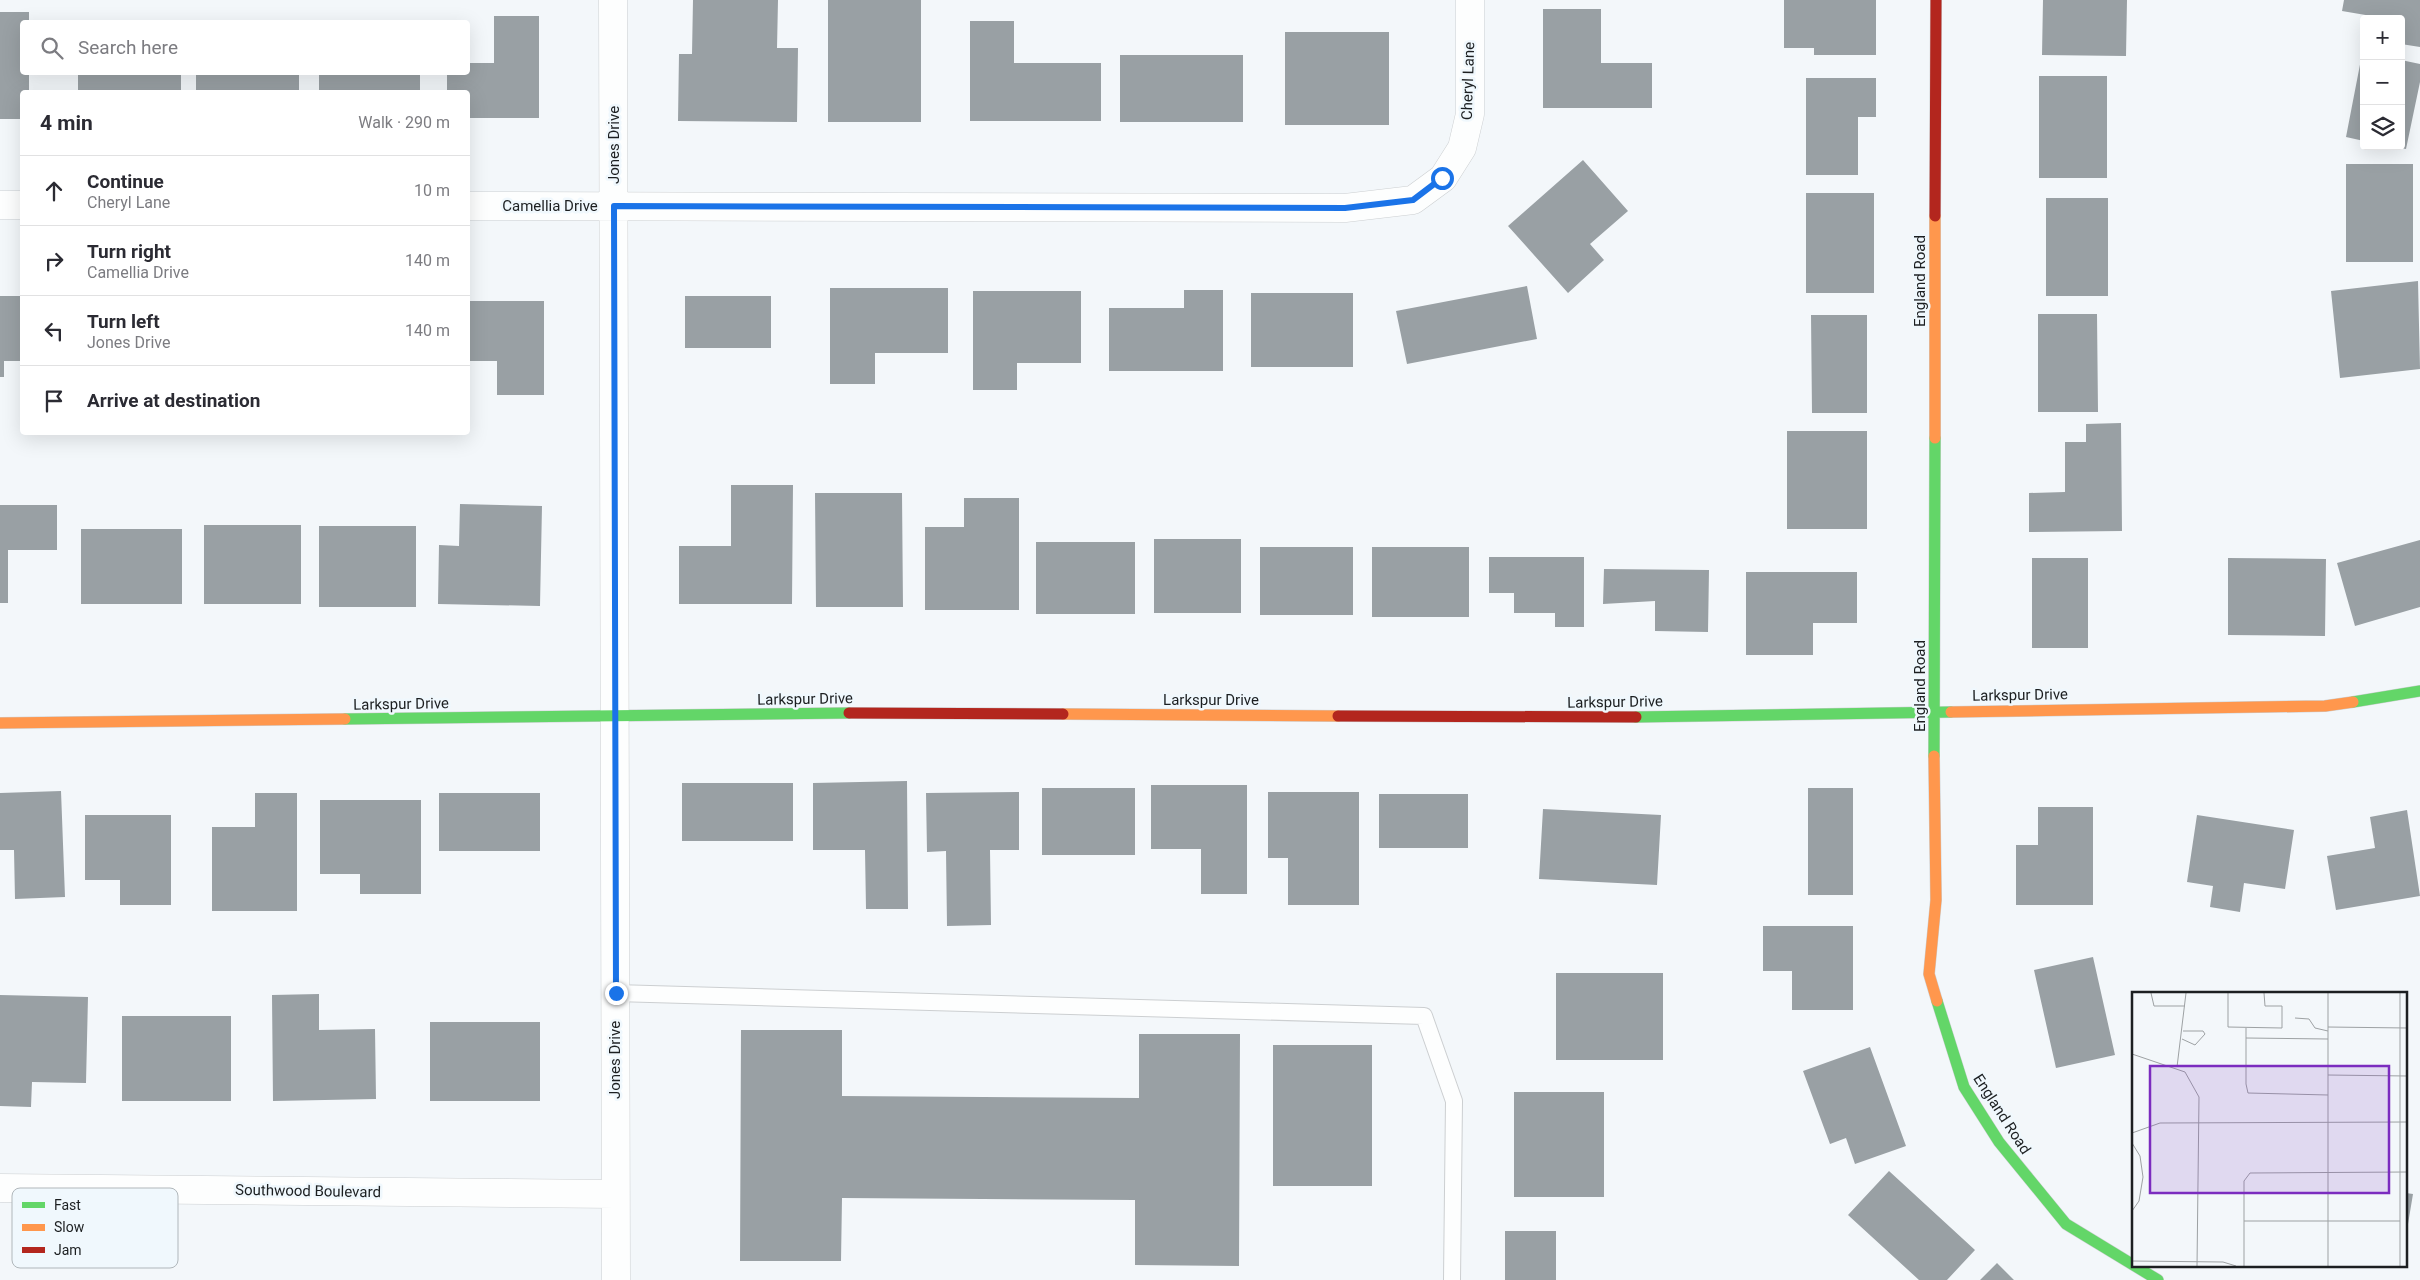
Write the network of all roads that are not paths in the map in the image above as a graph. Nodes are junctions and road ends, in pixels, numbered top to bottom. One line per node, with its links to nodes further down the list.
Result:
1 (614, 0): 8 (street, Jones Drive)
2 (1470, 0): 4 (street, Cheryl Lane)
3 (1936, 0): 10 (street, England Road)
4 (1413, 200): 8 (street, Camellia Drive)
5 (0, 205): 6 (street)
6 (20, 205)
7 (470, 206): 8 (street, Camellia Drive)
8 (614, 206): 11 (street, Jones Drive)
9 (2420, 691): 10 (street, Larkspur Drive)
10 (1934, 711): 11 (street, Larkspur Drive); 16 (street, England Road)
11 (615, 716): 12 (street, Larkspur Drive); 13 (street, Jones Drive)
12 (0, 722)
13 (616, 993): 15 (street, Jones Drive); 20 (lane)
14 (178, 1190): 15 (street, Southwood Boulevard)
15 (616, 1194): 19 (street, Jones Drive)
16 (2132, 1265)
17 (2136, 1268): 18 (street, England Road)
18 (2154, 1279)
19 (616, 1280)
20 (1452, 1280)

